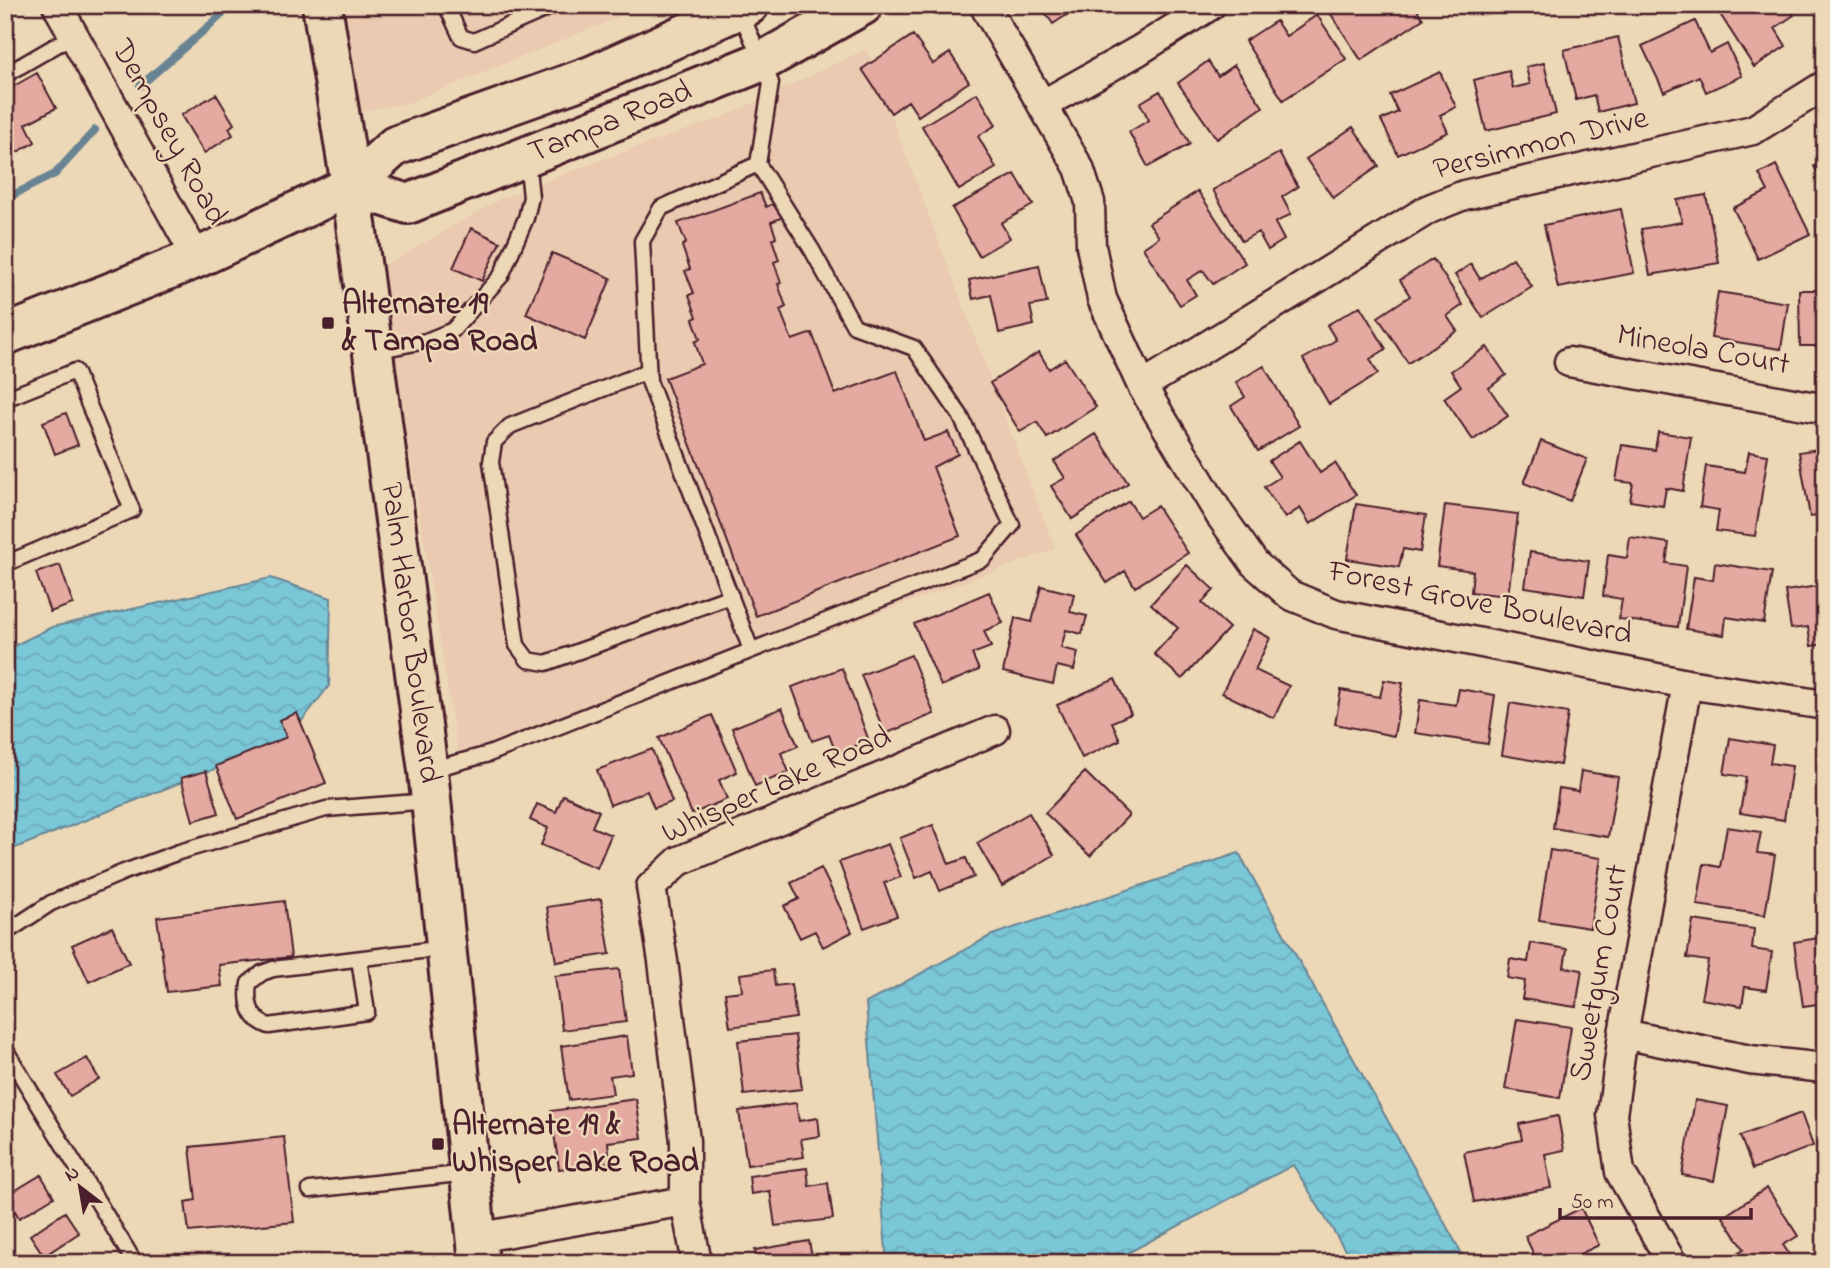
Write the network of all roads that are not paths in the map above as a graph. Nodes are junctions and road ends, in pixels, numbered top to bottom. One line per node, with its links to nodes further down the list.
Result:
1 (57, 5): 9 (street, Dempsey Road)
2 (322, 5): 16 (main road, Palm Harbor Boulevard)
3 (446, 5): 4 (lane)
4 (555, 5)
5 (863, 5): 10 (main road, Tampa Road)
6 (984, 5): 13 (street, Forest Grove Boulevard)
7 (1211, 5): 13 (street)
8 (744, 7): 10 (lane); 16 (main road, Tampa Road)
9 (74, 35): 11 (lane); 17 (street, Dempsey Road)
10 (763, 61): 14 (main road, Tampa Road); 15 (lane)
11 (5, 75)
12 (1825, 85): 22 (street, Persimmon Drive)
13 (1042, 104): 22 (street, Forest Grove Boulevard)
14 (526, 156): 16 (main road, Tampa Road); 19 (lane)
15 (758, 164): 21 (lane); 27 (lane)
16 (351, 186): 17 (main road, Tampa Road); 19 (main road, Palm Harbor Boulevard)
17 (197, 258): 18 (main road, Tampa Road)
18 (5, 335)
19 (373, 351): 31 (main road, Palm Harbor Boulevard)
20 (1569, 362): 24 (street, Mineola Court)
21 (648, 370): 26 (lane); 26 (lane)
22 (1142, 386): 28 (street, Forest Grove Boulevard)
23 (5, 399): 25 (lane)
24 (1825, 406)
25 (5, 564)
26 (731, 596): 27 (lane)
27 (751, 650): 31 (lane)
28 (1687, 684): 29 (street, Forest Grove Boulevard); 35 (street, Sweetgum Court)
29 (1825, 705)
30 (995, 730): 40 (street, Whisper Lake Road)
31 (429, 786): 32 (lane); 33 (main road, Palm Harbor Boulevard)
32 (5, 933)
33 (446, 948): 34 (lane); 38 (main road, Palm Harbor Boulevard)
34 (359, 959): 34 (lane)
35 (1623, 1034): 37 (street); 44 (street, Sweetgum Court)
36 (5, 1049): 42 (lane)
37 (1825, 1068)
38 (469, 1173): 39 (lane); 41 (main road, Palm Harbor Boulevard)
39 (310, 1190)
40 (685, 1202): 41 (street); 43 (street, Whisper Lake Road)
41 (477, 1250)
42 (135, 1263)
43 (697, 1263)
44 (1672, 1263)

